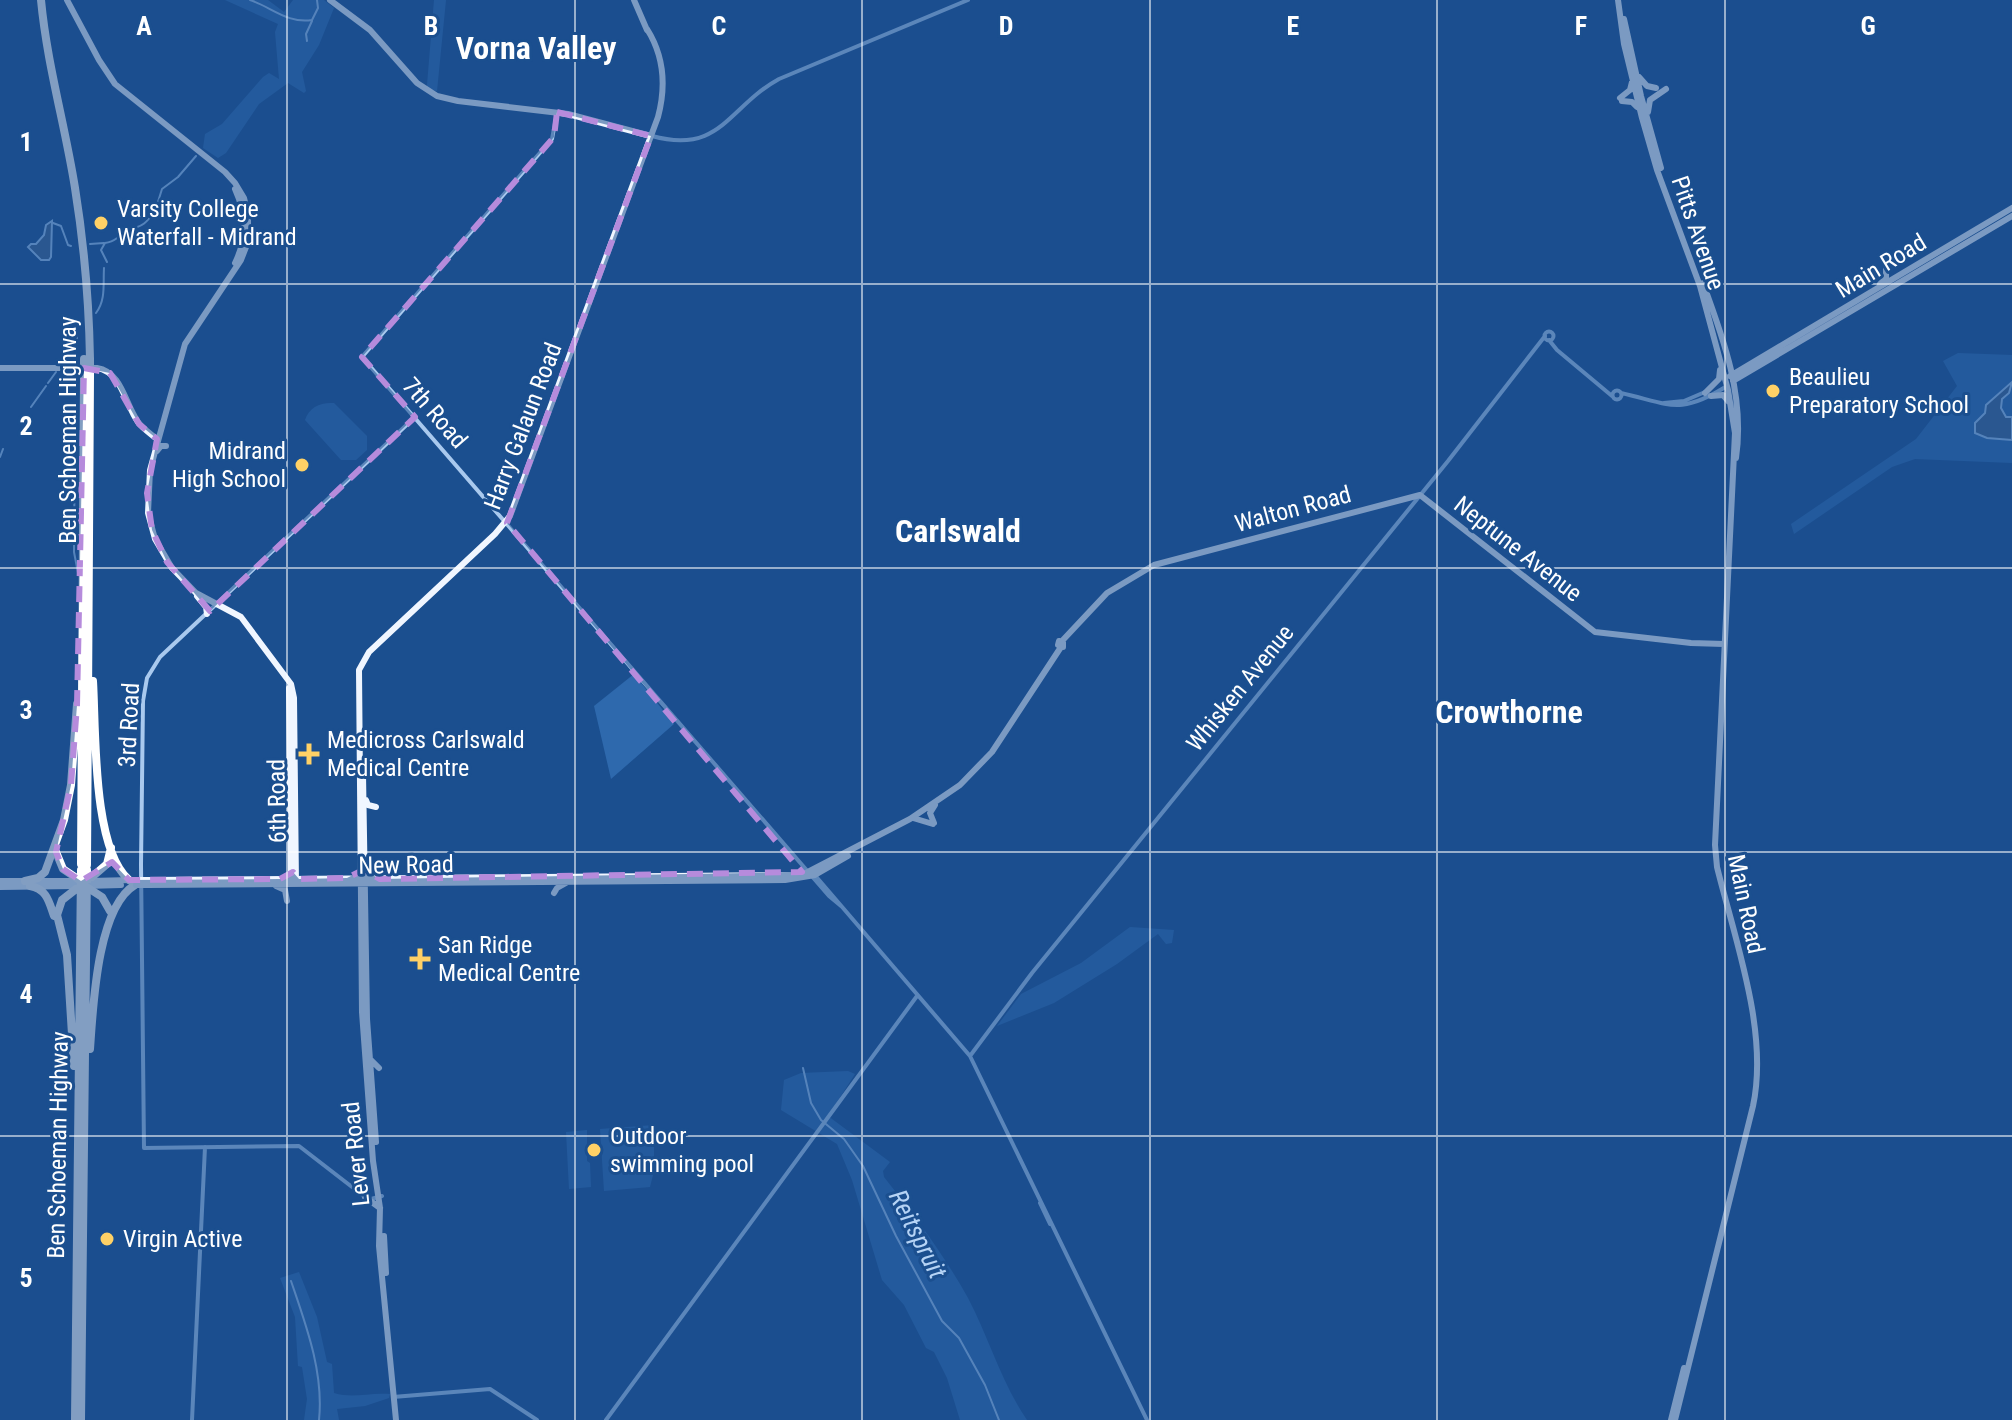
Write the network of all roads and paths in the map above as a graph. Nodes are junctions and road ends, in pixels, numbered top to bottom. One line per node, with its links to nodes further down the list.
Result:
1 (38, 0): 44 (highway, Ben Schoeman Highway, bridge)
2 (70, 0): 11 (main road); 11 (main road)
3 (330, 0): 13 (main road)
4 (634, 0): 15 (main road, Harry Galaun Road)
5 (968, 0): 15 (street)
6 (1620, 0): 7 (main road); 8 (main road)
7 (1635, 67): 9 (main road); 12 (main road)
8 (1632, 79): 12 (main road); 14 (main road)
9 (1656, 88)
10 (1666, 89): 14 (main road)
11 (123, 91): 32 (main road)
12 (1639, 97): 14 (main road, Pitts Avenue)
13 (557, 112): 15 (main road); 31 (street, 7th Road)
14 (1645, 119): 22 (main road, Pitts Avenue); 24 (main road, Pitts Avenue)
15 (651, 136): 40 (main road, Harry Galaun Road)
16 (2012, 208): 18 (main road, Main Road)
17 (2012, 216): 23 (main road, Main Road)
18 (1910, 269): 19 (main road, Main Road); 19 (main road)
19 (1875, 290): 23 (main road, Main Road)
20 (1547, 340): 21 (street); 21 (street); 38 (street, Whisken Avenue)
21 (1554, 347): 27 (street)
22 (1727, 356): 23 (main road); 26 (main road, Pitts Avenue)
23 (1764, 359): 26 (main road, Main Road); 28 (main road)
24 (1719, 363): 26 (main road, Pitts Avenue); 27 (main road)
25 (0, 368): 29 (main road)
26 (1729, 380): 27 (street); 28 (main road, Main Road); 30 (main road, Main Road)
27 (1708, 394): 30 (main road)
28 (1738, 395): 37 (main road, Main Road)
29 (125, 397): 33 (main road); 34 (main road)
30 (1731, 406): 37 (main road, Main Road)
31 (415, 417): 40 (street, 7th Road); 43 (street, 3rd Road)
32 (160, 428): 33 (main road); 34 (main road)
33 (149, 429): 34 (main road)
34 (157, 438): 36 (main road)
35 (166, 446): 36 (main road)
36 (153, 458): 41 (main road)
37 (1731, 494): 46 (main road, Main Road)
38 (1420, 495): 47 (main road, Neptune Avenue); 51 (main road, Walton Road); 93 (street, Whisken Avenue)
39 (143, 521): 41 (main road)
40 (506, 522): 50 (main road, Harry Galaun Road); 58 (street, 7th Road)
41 (155, 539): 42 (main road)
42 (192, 590): 43 (main road); 45 (main road)
43 (217, 604): 45 (street, 3rd Road); 62 (main road, 6th Road)
44 (85, 610): 57 (highway); 59 (highway); 63 (highway, Ben Schoeman Highway)
45 (207, 614): 97 (street, 3rd Road)
46 (1724, 633): 48 (main road); 49 (main road, Main Road)
47 (1620, 635): 48 (main road); 49 (main road)
48 (1715, 641): 49 (main road)
49 (1724, 643): 113 (main road, Main Road)
50 (360, 746): 52 (main road, Harry Galaun Road); 61 (main road, Harry Galaun Road)
51 (957, 788): 53 (main road, Walton Road); 56 (main road, Walton Road)
52 (365, 792): 55 (main road, Harry Galaun Road); 55 (main road)
53 (937, 802): 54 (main road, Walton Road); 54 (main road)
54 (910, 819): 56 (main road, Walton Road)
55 (365, 820): 61 (main road, Harry Galaun Road)
56 (897, 826): 64 (main road, Walton Road)
57 (59, 835): 79 (highway, bridge); 83 (highway)
58 (782, 840): 60 (street, 7th Road); 64 (street, 7th Road)
59 (110, 843): 79 (highway); 80 (highway)
60 (802, 864): 64 (street, 7th Road); 65 (main road)
61 (363, 865): 73 (main road); 74 (main road, Harry Galaun Road); 75 (main road)
62 (293, 866): 70 (main road); 72 (main road)
63 (84, 867): 96 (highway, Ben Schoeman Highway); 98 (highway, Ben Schoeman Highway)
64 (812, 874): 65 (main road, New Road); 71 (main road, New Road); 92 (street, 7th Road)
65 (796, 875): 67 (main road, New Road)
66 (552, 876): 67 (main road, New Road); 68 (main road, New Road); 68 (main road); 76 (main road, New Road); 77 (main road, New Road); 78 (main road)
67 (713, 876): 71 (main road)
68 (510, 877): 69 (main road, New Road)
69 (453, 878): 75 (main road, New Road); 85 (main road)
70 (280, 879): 72 (main road, New Road); 81 (main road, New Road)
71 (748, 880): 78 (main road, New Road)
72 (294, 881): 73 (main road, New Road); 84 (main road, New Road)
73 (348, 881): 74 (main road, New Road); 86 (main road)
74 (363, 881): 75 (main road, New Road); 86 (main road, Lever Road)
75 (382, 881): 85 (main road, New Road); 86 (main road)
76 (539, 882): 77 (main road); 85 (main road, New Road)
77 (569, 882): 78 (main road, New Road)
78 (590, 882)
79 (83, 883): 80 (main road, New Road, bridge); 83 (main road, New Road); 83 (main road, New Road); 88 (highway, bridge); 89 (highway)
80 (130, 883): 81 (main road, New Road, bridge); 88 (highway)
81 (147, 883): 84 (main road, New Road)
82 (0, 884): 83 (main road, New Road)
83 (28, 884): 89 (highway)
84 (269, 884): 87 (main road)
85 (461, 886)
86 (364, 898): 90 (main road, Lever Road); 100 (main road, Lever Road)
87 (287, 901)
88 (110, 927): 98 (highway)
89 (62, 936): 96 (highway)
90 (366, 953): 91 (main road); 94 (main road, Lever Road)
91 (375, 968)
92 (919, 996): 93 (street, 7th Road); 111 (street)
93 (970, 1056): 99 (street, 7th Road)
94 (370, 1059): 95 (main road); 100 (main road, Lever Road)
95 (379, 1068)
96 (78, 1142): 107 (highway, Ben Schoeman Highway)
97 (205, 1147): 101 (street); 108 (street)
98 (84, 1174): 107 (highway, Ben Schoeman Highway)
99 (1031, 1180): 102 (street); 105 (street)
100 (380, 1196): 101 (street); 103 (main road, Lever Road); 106 (main road, Lever Road)
101 (365, 1197): 103 (main road)
102 (1043, 1204): 104 (street); 105 (street)
103 (380, 1208): 106 (main road, Lever Road)
104 (1052, 1208)
105 (1063, 1246): 112 (street)
106 (395, 1396): 109 (main road, Lever Road); 110 (street)
107 (78, 1420)
108 (192, 1420)
109 (397, 1420)
110 (536, 1420)
111 (607, 1420)
112 (1148, 1420)
113 (1673, 1420)

